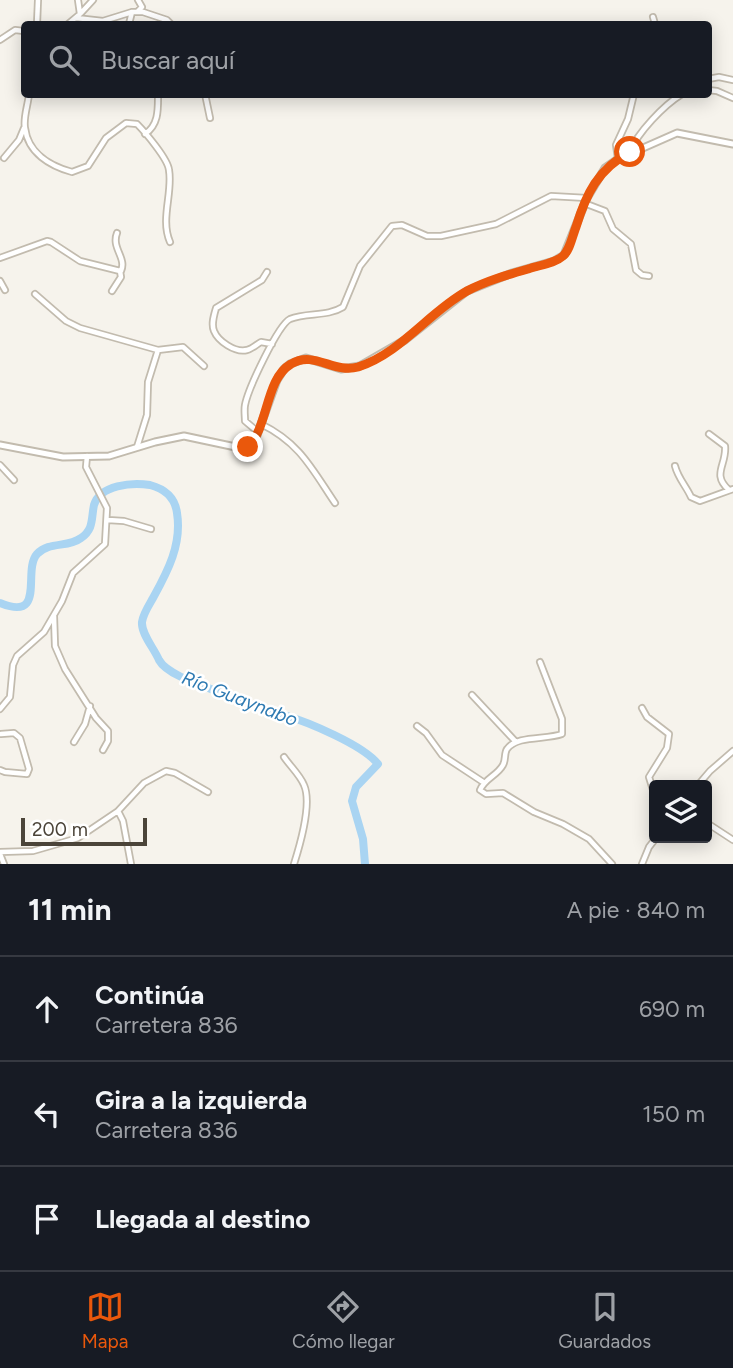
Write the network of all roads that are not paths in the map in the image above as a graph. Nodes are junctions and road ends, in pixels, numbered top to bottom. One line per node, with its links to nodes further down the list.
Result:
1 (38, 0): 8 (street)
2 (78, 0): 6 (street)
3 (93, 0): 6 (street)
4 (138, 0): 5 (street)
5 (135, 12): 11 (street); 12 (street); 13 (street)
6 (78, 16): 9 (street); 10 (street)
7 (653, 17): 14 (street)
8 (37, 21)
9 (72, 21)
10 (103, 21)
11 (112, 21)
12 (130, 21)
13 (168, 21)
14 (654, 21)
15 (21, 31): 16 (street)
16 (0, 40)
17 (712, 78): 18 (street)
18 (733, 80)
19 (712, 90): 25 (street)
20 (28, 98): 27 (street)
21 (158, 98): 28 (street)
22 (206, 98): 26 (street)
23 (633, 98): 32 (street)
24 (678, 98): 30 (street)
25 (733, 98)
26 (210, 118)
27 (24, 127): 28 (street); 31 (street)
28 (145, 134): 35 (street)
29 (733, 144): 30 (street)
30 (630, 152): 32 (street)
31 (4, 158)
32 (618, 159): 33 (street)
33 (585, 200): 39 (street); 44 (street); 47 (street)
34 (117, 233): 37 (street)
35 (170, 242)
36 (0, 258): 37 (street)
37 (120, 271): 42 (street)
38 (267, 272): 44 (street)
39 (649, 276)
40 (0, 281): 41 (street)
41 (5, 290)
42 (112, 291)
43 (35, 294): 45 (street)
44 (272, 344): 48 (street)
45 (158, 350): 46 (street); 51 (street)
46 (204, 366)
47 (261, 424): 48 (street); 57 (street)
48 (258, 432): 51 (street)
49 (709, 434): 56 (street)
50 (0, 445): 52 (street)
51 (138, 447): 52 (street)
52 (87, 456): 58 (street)
53 (0, 465): 55 (street)
54 (675, 466): 56 (street)
55 (14, 480)
56 (731, 490)
57 (335, 503)
58 (108, 520): 59 (street); 60 (street)
59 (151, 529)
60 (54, 615): 63 (street); 65 (street)
61 (540, 662): 69 (street)
62 (472, 695): 69 (street)
63 (90, 706): 68 (street); 70 (street)
64 (642, 708): 74 (street)
65 (0, 709)
66 (417, 726): 76 (street)
67 (1, 734): 73 (street)
68 (74, 742)
69 (516, 742): 76 (street)
70 (103, 750)
71 (733, 751): 75 (street)
72 (284, 757): 85 (street)
73 (0, 770)
74 (650, 780)
75 (702, 780)
76 (483, 782): 86 (street)
77 (208, 792): 78 (street)
78 (118, 811): 82 (street); 84 (street)
79 (712, 826): 80 (street)
80 (733, 840)
81 (652, 843): 87 (street)
82 (0, 853): 83 (street)
83 (4, 864)
84 (131, 864)
85 (294, 864)
86 (612, 864)
87 (642, 864)

